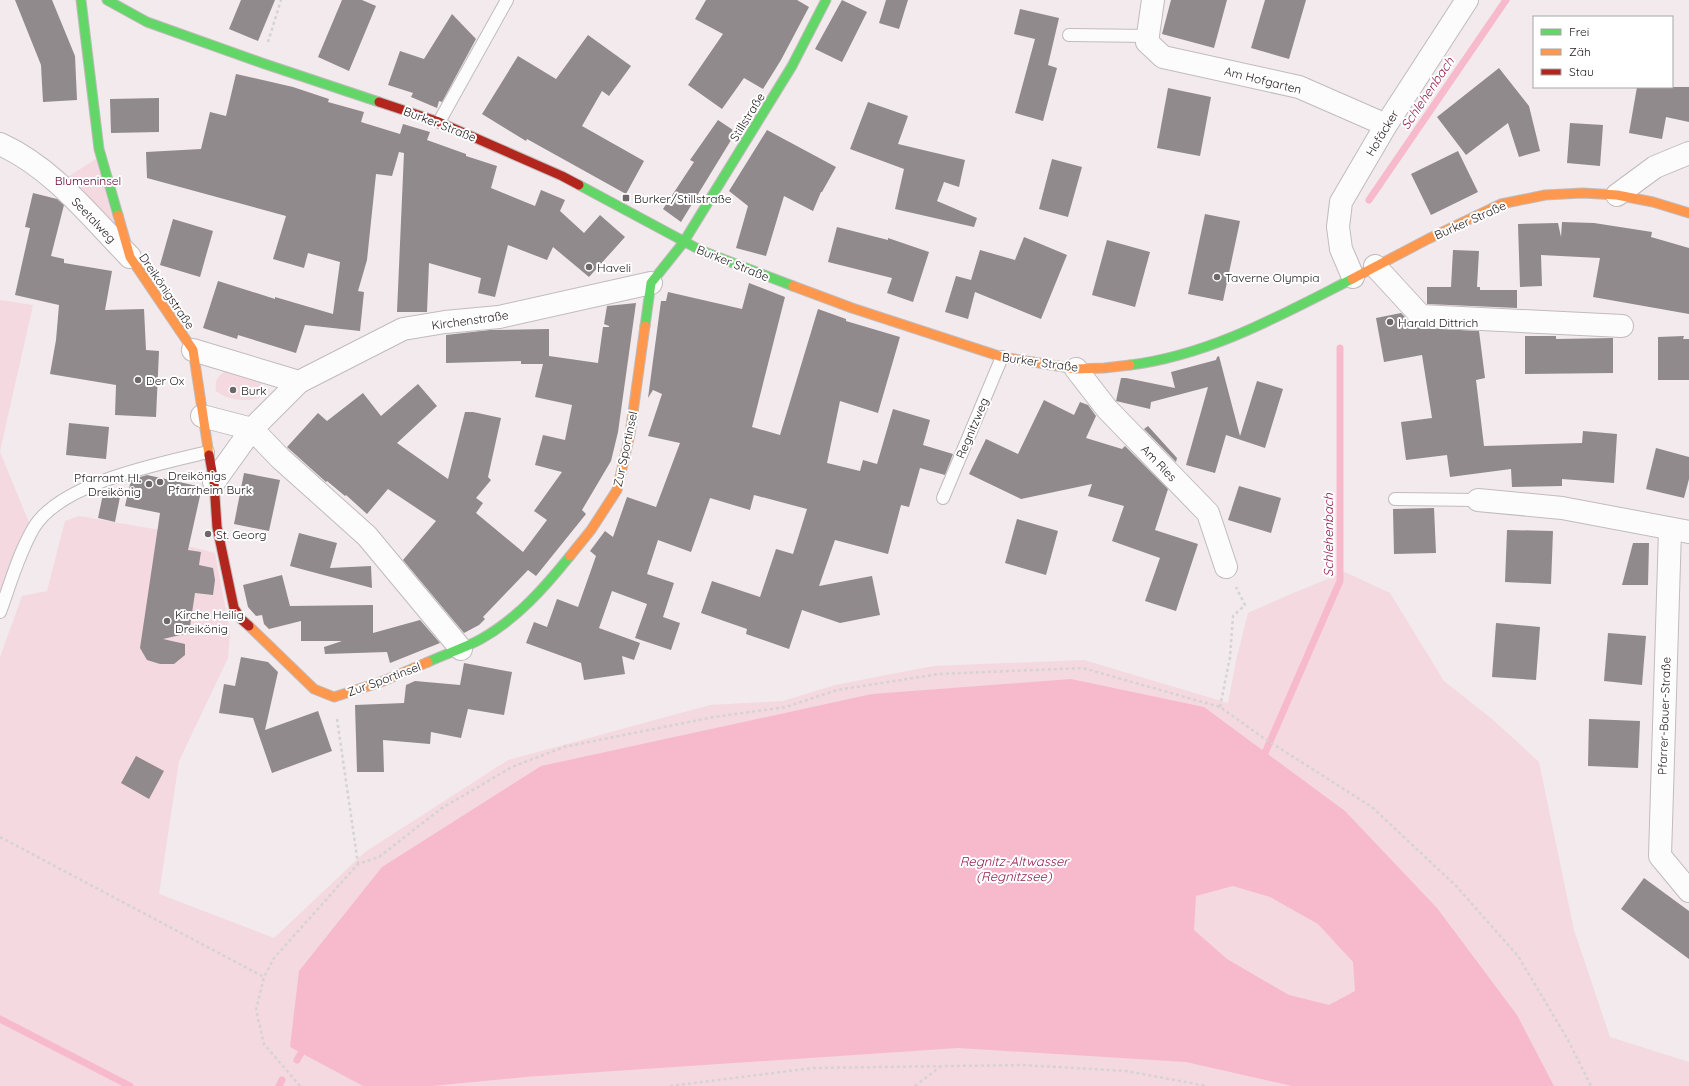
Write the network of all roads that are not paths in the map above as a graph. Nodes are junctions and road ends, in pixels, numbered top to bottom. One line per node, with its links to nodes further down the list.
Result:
1 (81, 0): 16 (main road, Dreikönigstraße)
2 (107, 0): 9 (main road, Burker Straße)
3 (507, 0): 9 (lane)
4 (826, 0): 15 (main road, Stillstraße)
5 (1153, 0): 8 (street)
6 (1467, 0): 10 (street, Hofäcker)
7 (1069, 35): 8 (lane)
8 (1148, 36): 10 (street, Am Hofgarten)
9 (439, 122): 15 (main road, Burker Straße)
10 (1386, 125): 18 (street, Hofäcker)
11 (0, 144): 16 (street, Seetalweg)
12 (1689, 153): 13 (street)
13 (1617, 195): 14 (main road, Burker Straße); 17 (main road, Burker Straße)
14 (1689, 213)
15 (683, 243): 19 (main road); 22 (main road, Burker Straße)
16 (130, 257): 21 (main road, Dreikönigstraße)
17 (1375, 266): 18 (main road, Burker Straße); 20 (street)
18 (1353, 277): 23 (main road, Burker Straße)
19 (651, 283): 24 (street, Kirchenstraße); 35 (main road, Zur Sportinsel)
20 (1622, 326)
21 (193, 350): 24 (street); 25 (main road, Dreikönigstraße)
22 (1002, 357): 23 (main road, Burker Straße); 29 (lane, Regnitzweg)
23 (1076, 368): 33 (street, Am Ries)
24 (299, 382): 26 (street, Kirchenstraße)
25 (202, 416): 26 (street); 27 (main road, Dreikönigstraße)
26 (252, 429): 28 (street, Kirchenstraße); 35 (street)
27 (208, 452): 28 (main road, Zur Sportinsel); 34 (lane)
28 (214, 482): 35 (main road, Zur Sportinsel)
29 (943, 498)
30 (1395, 499): 31 (lane)
31 (1478, 500): 32 (street, Pfarrer-Bauer-Straße)
32 (1680, 531): 36 (street, Pfarrer-Bauer-Straße)
33 (1226, 567)
34 (0, 612)
35 (461, 649)
36 (1689, 891)

